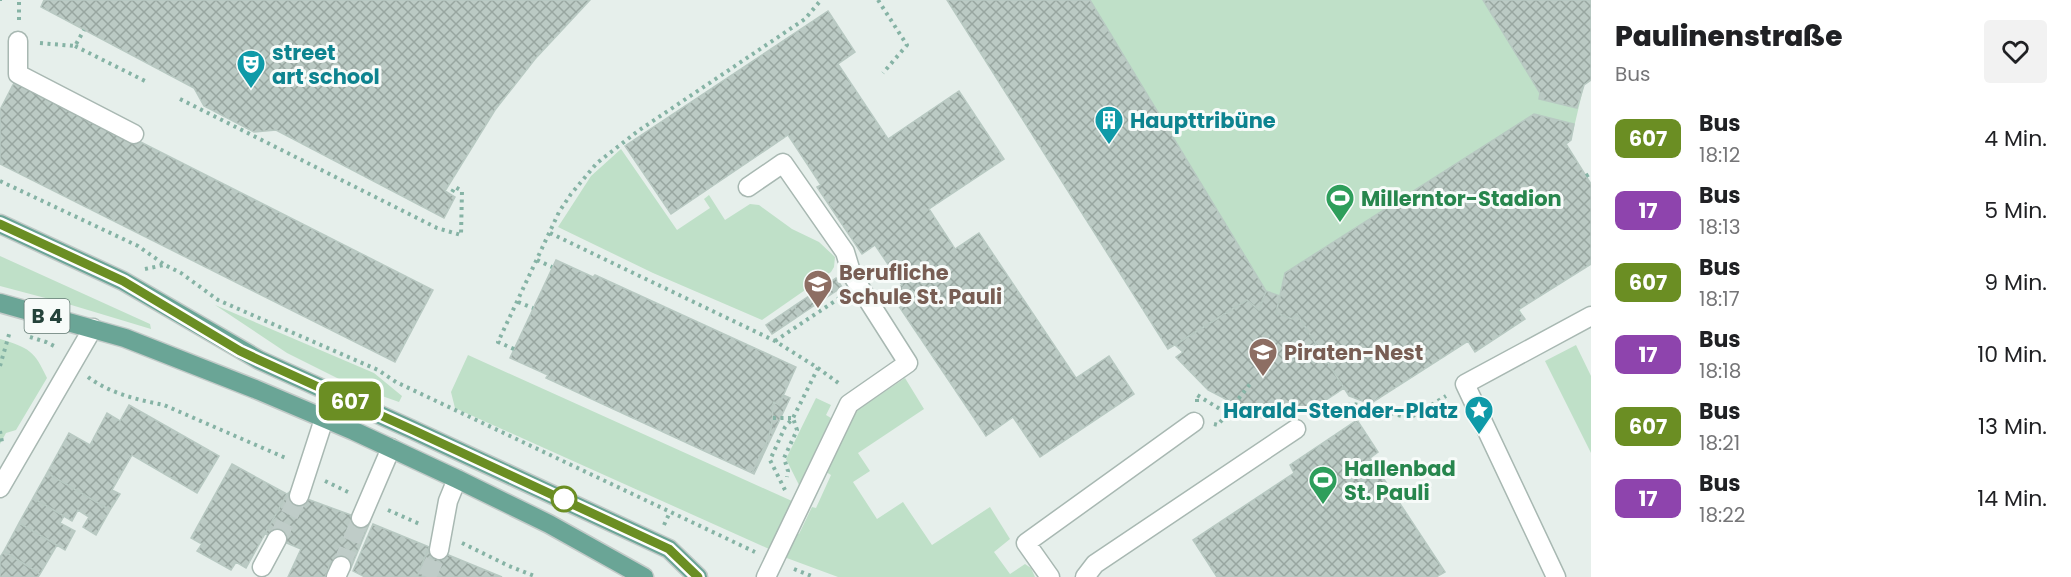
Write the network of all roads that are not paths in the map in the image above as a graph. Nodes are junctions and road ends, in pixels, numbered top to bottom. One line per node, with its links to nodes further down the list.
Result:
1 (18, 41): 2 (street)
2 (134, 134)
3 (748, 187): 21 (street)
4 (0, 224): 20 (main road)
5 (0, 303): 7 (main road, B 4)
6 (1591, 316): 24 (street)
7 (93, 328): 8 (main road, B 4); 13 (street)
8 (324, 419): 11 (main road, B 4); 14 (street)
9 (1194, 422): 22 (street)
10 (1291, 422): 23 (street)
11 (391, 448): 12 (main road, B 4); 15 (street)
12 (457, 479): 17 (street); 19 (main road, B 4)
13 (0, 488)
14 (300, 496)
15 (361, 518)
16 (277, 539): 18 (street)
17 (439, 550)
18 (262, 567)
19 (644, 577)
20 (698, 577)
21 (766, 577)
22 (1050, 577)
23 (1085, 577)
24 (1556, 577)

